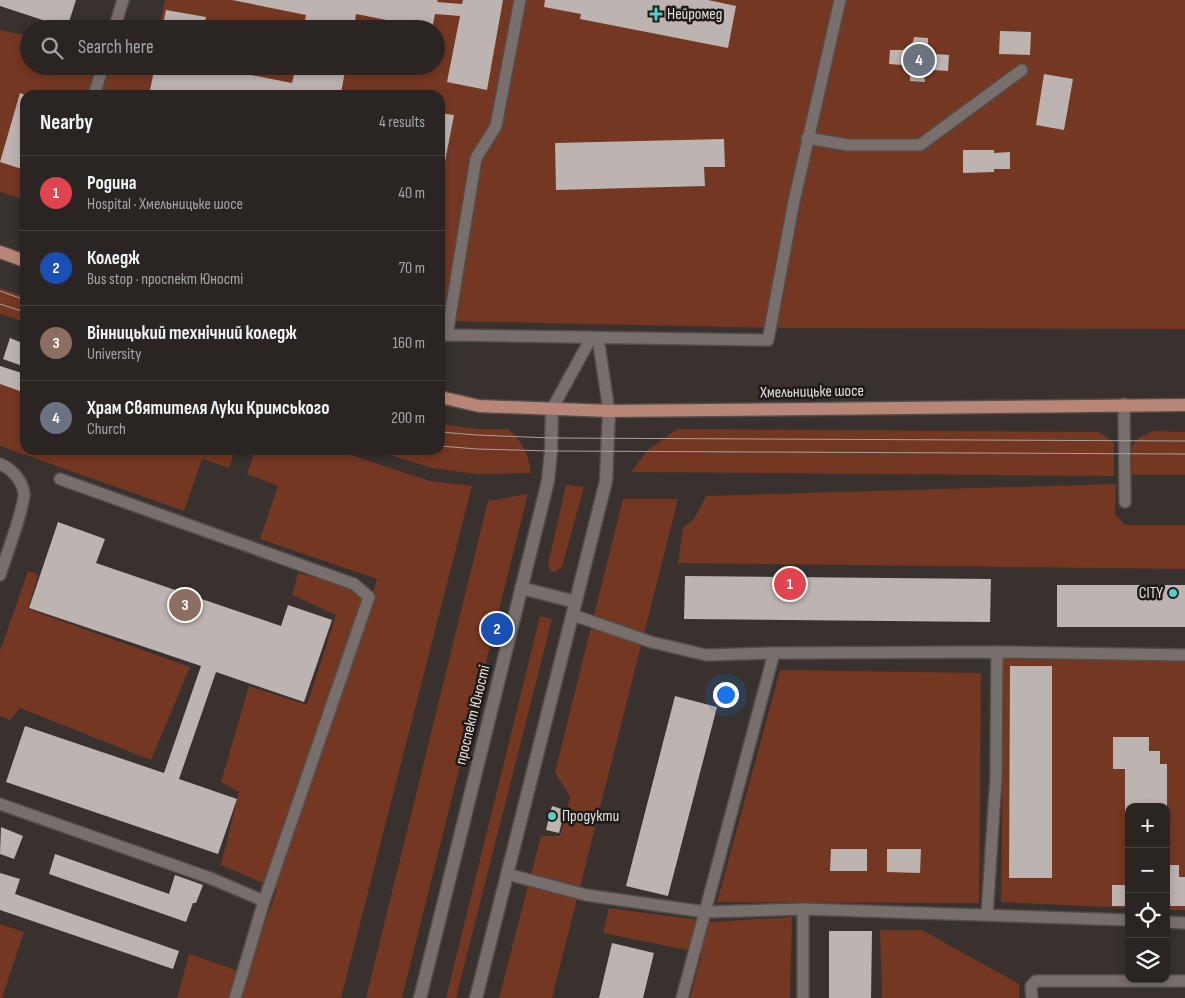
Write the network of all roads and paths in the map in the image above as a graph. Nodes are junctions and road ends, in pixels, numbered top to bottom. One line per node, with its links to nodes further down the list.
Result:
1 (123, 0): 4 (lane)
2 (520, 0): 11 (lane)
3 (840, 0): 8 (lane)
4 (117, 20)
5 (1022, 70): 8 (lane)
6 (100, 75): 7 (lane)
7 (96, 90)
8 (808, 138): 13 (lane)
9 (0, 252): 10 (main road)
10 (20, 259)
11 (445, 328)
12 (445, 334): 13 (lane)
13 (595, 338): 17 (lane); 18 (lane)
14 (445, 399): 17 (main road, Хмельницьке шосе)
15 (1124, 404): 16 (main road, Хмельницьке шосе); 18 (main road, Хмельницьке шосе); 21 (lane)
16 (1185, 405)
17 (552, 409): 18 (main road, Хмельницьке шосе); 23 (main road, проспект Юності)
18 (609, 411): 24 (main road)
19 (0, 464): 22 (lane)
20 (60, 479): 31 (lane)
21 (1125, 502)
22 (0, 575)
23 (522, 588): 24 (main road); 40 (main road, проспект Юності)
24 (576, 602): 25 (main road)
25 (573, 615): 27 (lane); 30 (main road)
26 (997, 652): 27 (lane); 28 (lane); 34 (lane)
27 (774, 653): 33 (lane)
28 (1185, 654)
29 (0, 804): 31 (lane)
30 (507, 874): 33 (lane); 41 (main road)
31 (264, 900): 39 (lane)
32 (803, 909): 33 (lane); 34 (lane); 43 (lane)
33 (705, 912): 42 (lane)
34 (987, 915): 35 (lane)
35 (1125, 920)
36 (1170, 922): 37 (lane)
37 (1185, 923)
38 (1185, 977): 44 (lane)
39 (235, 998)
40 (420, 998)
41 (476, 998)
42 (682, 998)
43 (803, 998)
44 (1032, 998)

